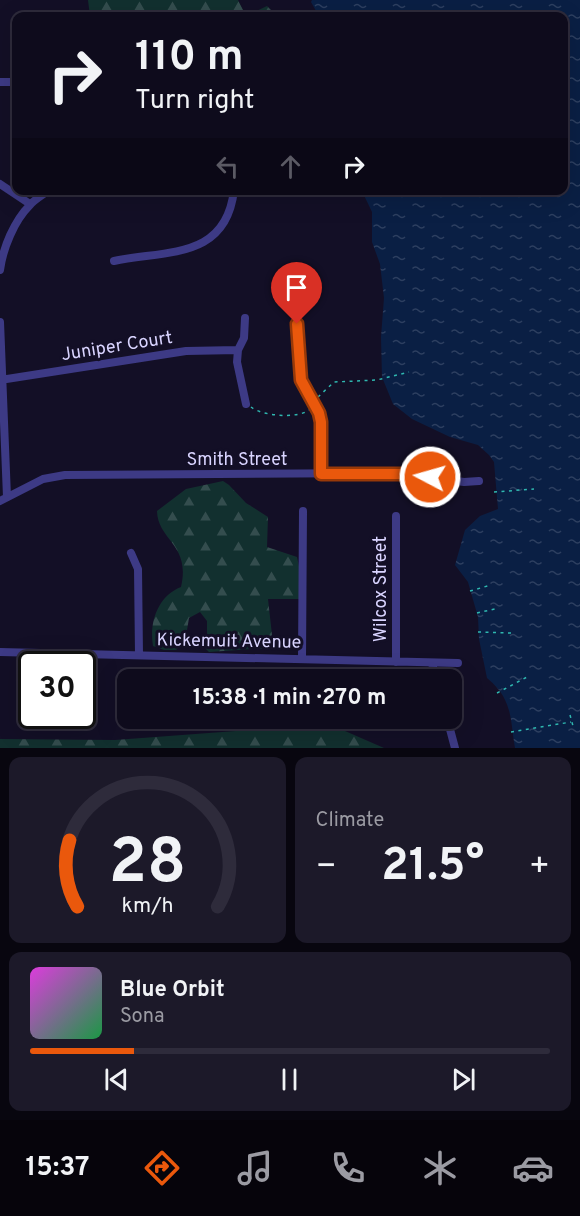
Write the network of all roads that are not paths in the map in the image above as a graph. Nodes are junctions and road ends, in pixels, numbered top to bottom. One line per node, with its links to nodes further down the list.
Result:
1 (16, 195): 4 (street)
2 (42, 195): 4 (street)
3 (233, 195): 5 (street)
4 (30, 204): 6 (street)
5 (114, 261)
6 (0, 270)
7 (245, 318): 10 (street)
8 (0, 322): 11 (street)
9 (297, 324): 13 (street)
10 (238, 350): 11 (street, Juniper Court); 12 (street)
11 (1, 380): 15 (street)
12 (246, 404)
13 (321, 474): 14 (street, Smith Street); 15 (street, Smith Street)
14 (479, 481)
15 (3, 499)
16 (303, 511): 21 (street)
17 (396, 516): 22 (street, Wilcox Street)
18 (131, 553): 20 (street)
19 (0, 652): 20 (street, Kickemuit Avenue)
20 (139, 655): 21 (street, Kickemuit Avenue)
21 (302, 659): 22 (street, Kickemuit Avenue)
22 (396, 662): 24 (street, Kickemuit Avenue)
23 (458, 663): 24 (street, Kickemuit Avenue)
24 (432, 664): 25 (street)
25 (434, 669)
26 (450, 729): 27 (street)
27 (455, 748)

